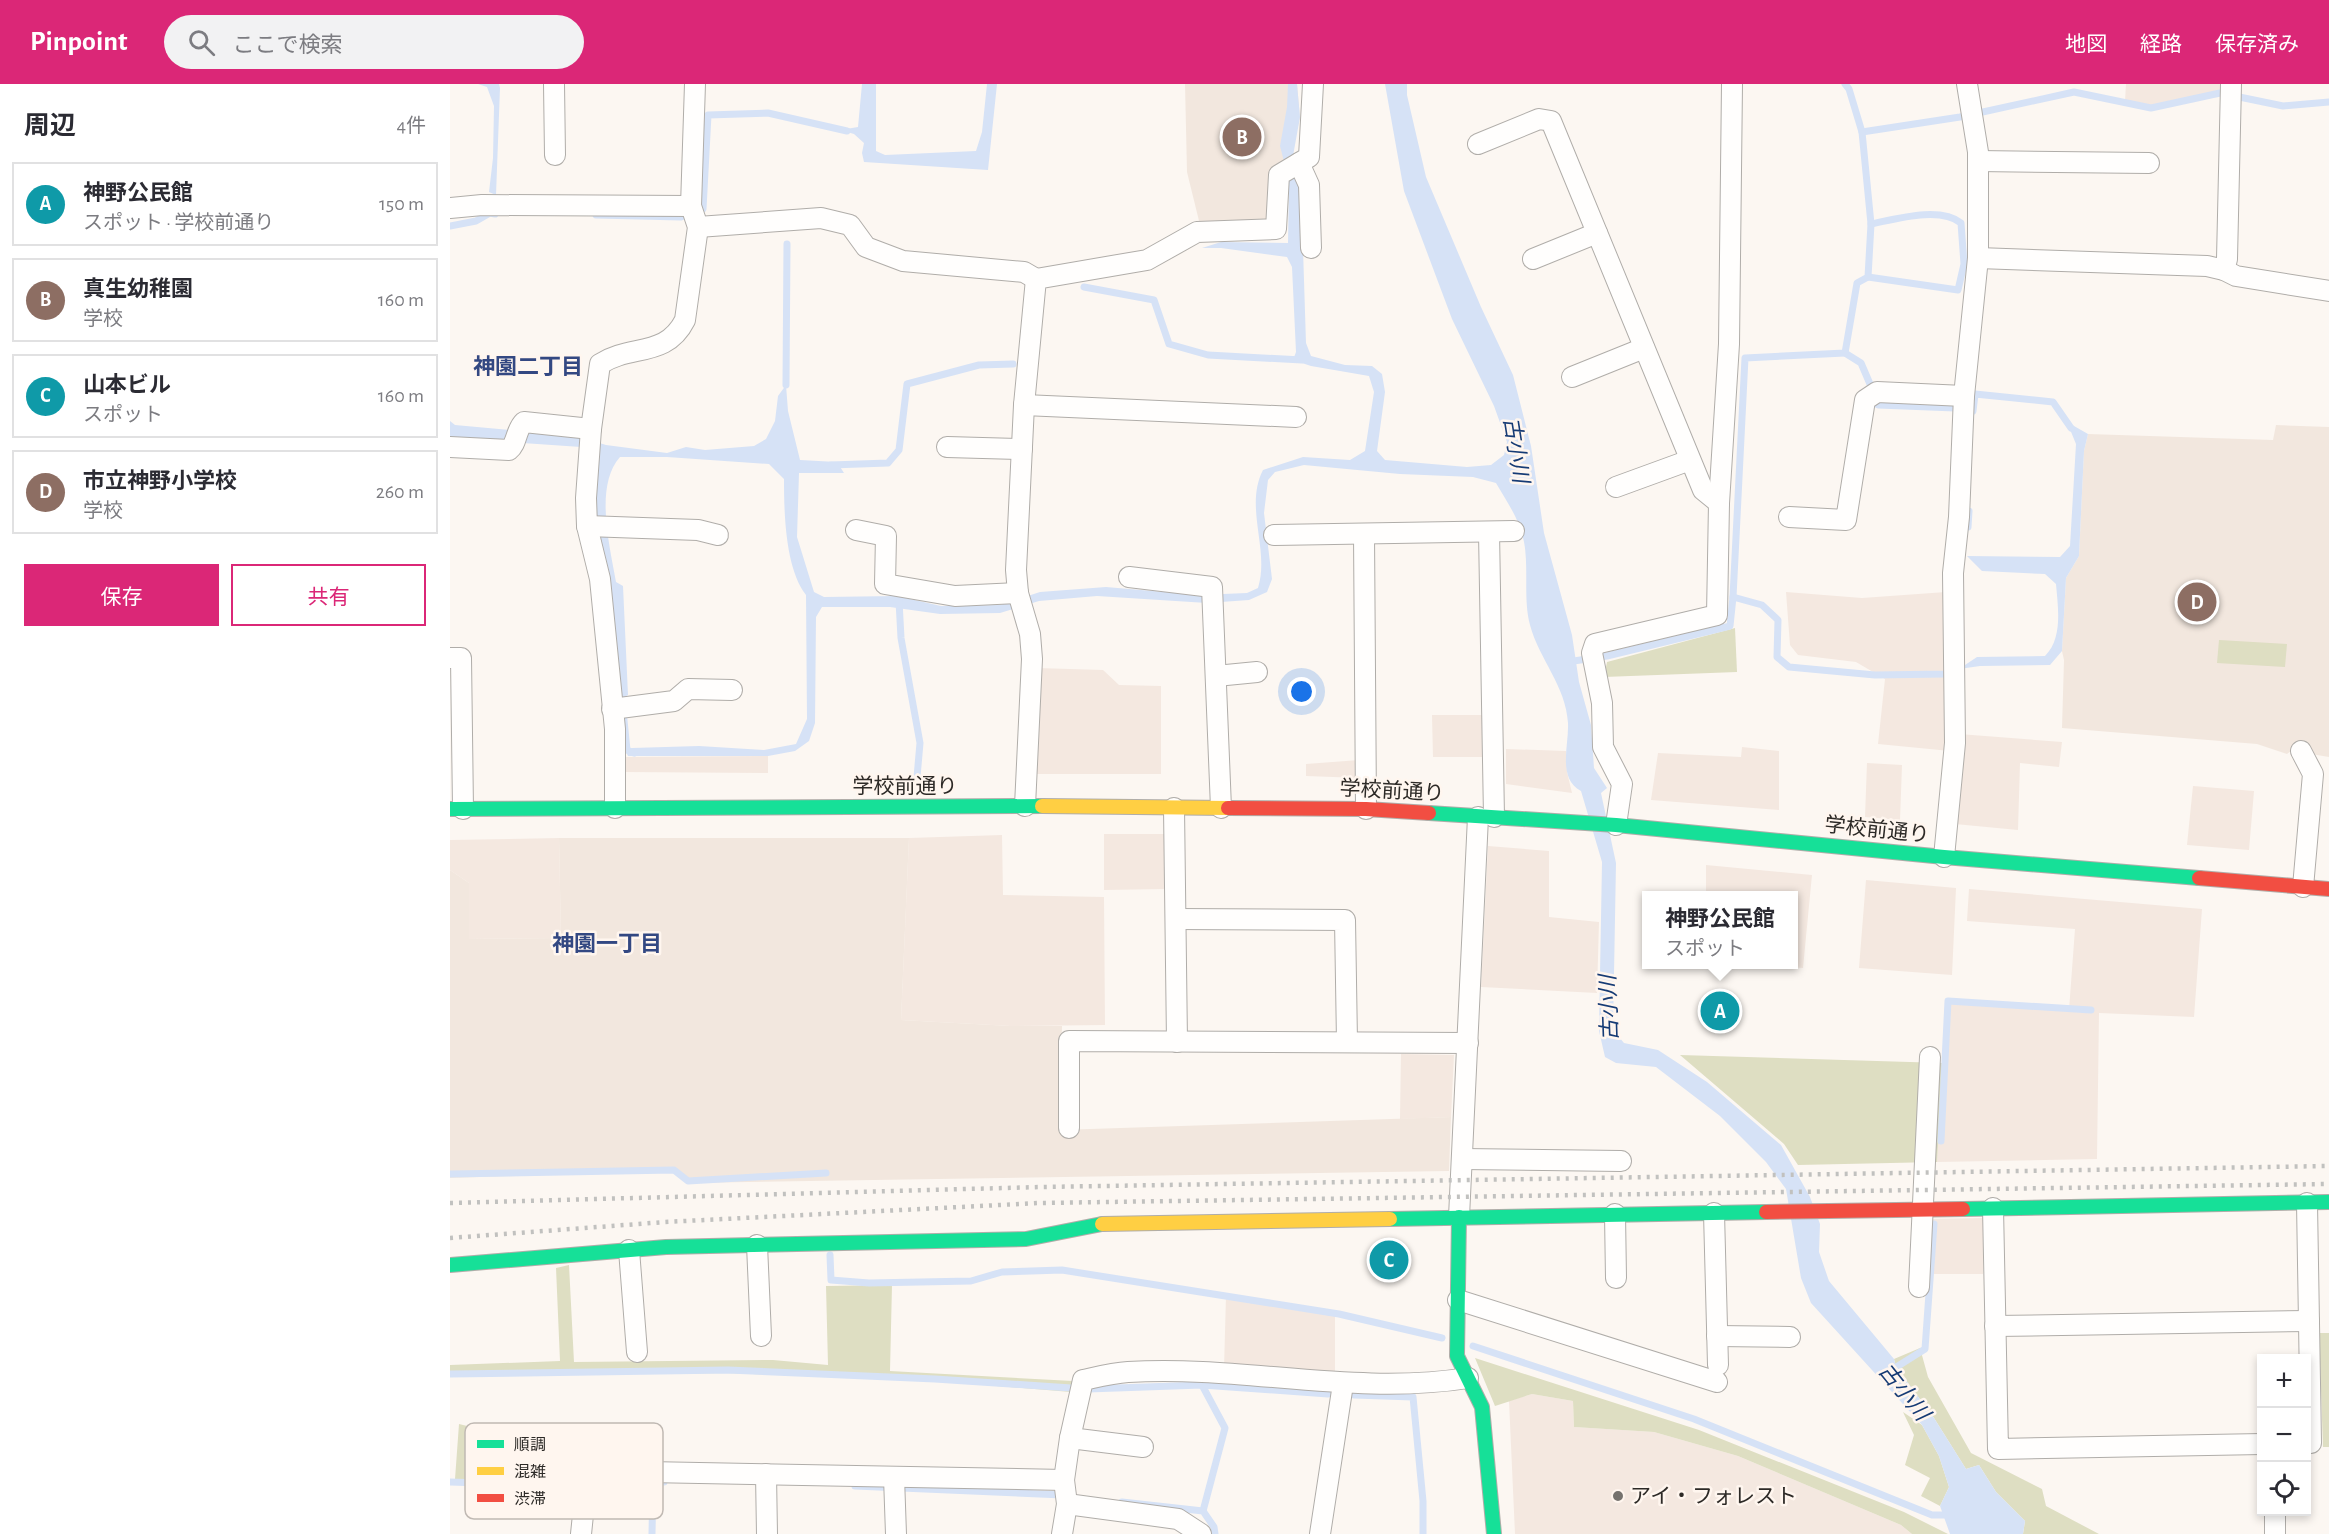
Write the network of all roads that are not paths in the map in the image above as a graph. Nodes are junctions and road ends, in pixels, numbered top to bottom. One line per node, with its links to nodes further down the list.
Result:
1 (554, 84): 8 (street)
2 (695, 84): 12 (street)
3 (1313, 84): 10 (street)
4 (1732, 84): 33 (street)
5 (1967, 84): 9 (street)
6 (2231, 91): 19 (street)
7 (1478, 144): 15 (street)
8 (555, 155)
9 (1978, 161): 11 (street); 17 (street)
10 (1299, 163): 16 (street); 20 (street)
11 (2149, 163)
12 (692, 206): 13 (street); 14 (street)
13 (450, 208)
14 (698, 227): 20 (street); 27 (street)
15 (1597, 233): 18 (street); 22 (street)
16 (1311, 248)
17 (1978, 258): 19 (street); 24 (street)
18 (1533, 259)
19 (2224, 270): 21 (street)
20 (1036, 279): 25 (street)
21 (2329, 291)
22 (1644, 348): 23 (street); 31 (street)
23 (1572, 377)
24 (1964, 396): 34 (street); 58 (street)
25 (1024, 405): 26 (street); 30 (street)
26 (1296, 417)
27 (591, 440): 28 (street); 35 (street)
28 (450, 447)
29 (947, 447): 30 (street)
30 (1022, 448): 43 (street)
31 (1690, 460): 32 (street); 33 (street)
32 (1616, 487)
33 (1719, 503): 57 (street)
34 (1789, 518)
35 (587, 526): 41 (street); 48 (street)
36 (856, 530): 43 (street)
37 (1514, 531): 38 (street)
38 (1489, 532): 39 (street); 56 (street)
39 (1364, 534): 40 (street); 55 (street)
40 (1274, 535)
41 (718, 536)
42 (1129, 577): 46 (street)
43 (1021, 602): 50 (street)
44 (450, 658): 54 (street)
45 (1257, 672): 46 (street)
46 (1216, 676): 53 (street)
47 (732, 690): 48 (street)
48 (622, 708): 51 (street)
49 (2301, 751): 59 (street)
50 (1025, 806): 51 (street, 学校前通り); 52 (street, 学校前通り)
51 (615, 808): 54 (street, 学校前通り)
52 (1174, 808): 53 (street, 学校前通り); 61 (street)
53 (1221, 808): 55 (street, 学校前通り)
54 (457, 809)
55 (1366, 809): 56 (street, 学校前通り)
56 (1486, 816): 57 (street, 学校前通り); 64 (street)
57 (1616, 825): 58 (street, 学校前通り)
58 (1944, 857): 59 (street, 学校前通り)
59 (2303, 887): 60 (street, 学校前通り)
60 (2329, 889)
61 (1176, 919): 62 (street); 63 (street)
62 (1177, 1042): 63 (street); 66 (street)
63 (1347, 1042): 64 (street)
64 (1468, 1043): 67 (street)
65 (1930, 1057): 72 (street)
66 (1069, 1128)
67 (1462, 1160): 68 (street); 75 (street)
68 (1621, 1161)
69 (2329, 1202): 70 (street)
70 (2307, 1203): 71 (street); 82 (street)
71 (1993, 1208): 72 (street); 83 (street)
72 (1922, 1209): 73 (street); 80 (street)
73 (1714, 1213): 74 (street); 85 (street)
74 (1615, 1214): 75 (street); 79 (street)
75 (1459, 1217): 76 (street); 81 (street)
76 (757, 1245): 77 (street); 84 (street)
77 (629, 1250): 78 (street); 87 (street)
78 (450, 1264)
79 (1616, 1278)
80 (1919, 1287)
81 (1458, 1300): 85 (street); 88 (street)
82 (2309, 1321): 83 (street); 90 (street)
83 (1995, 1326): 92 (street)
84 (760, 1336)
85 (1717, 1336): 86 (street)
86 (1790, 1337)
87 (637, 1352)
88 (1468, 1378): 89 (street); 107 (street)
89 (1343, 1384): 91 (street); 106 (street)
90 (2310, 1408)
91 (1070, 1438): 93 (street); 95 (street)
92 (2257, 1444)
93 (1143, 1447)
94 (663, 1476): 96 (street)
95 (1064, 1480): 97 (street); 98 (street)
96 (766, 1483): 97 (street); 102 (street)
97 (894, 1486): 103 (street)
98 (1067, 1504): 104 (street); 105 (street)
99 (2275, 1516): 108 (street)
100 (581, 1519): 101 (street)
101 (580, 1534)
102 (767, 1534)
103 (896, 1534)
104 (1062, 1534)
105 (1201, 1534)
106 (1320, 1534)
107 (1494, 1534)
108 (2275, 1534)

